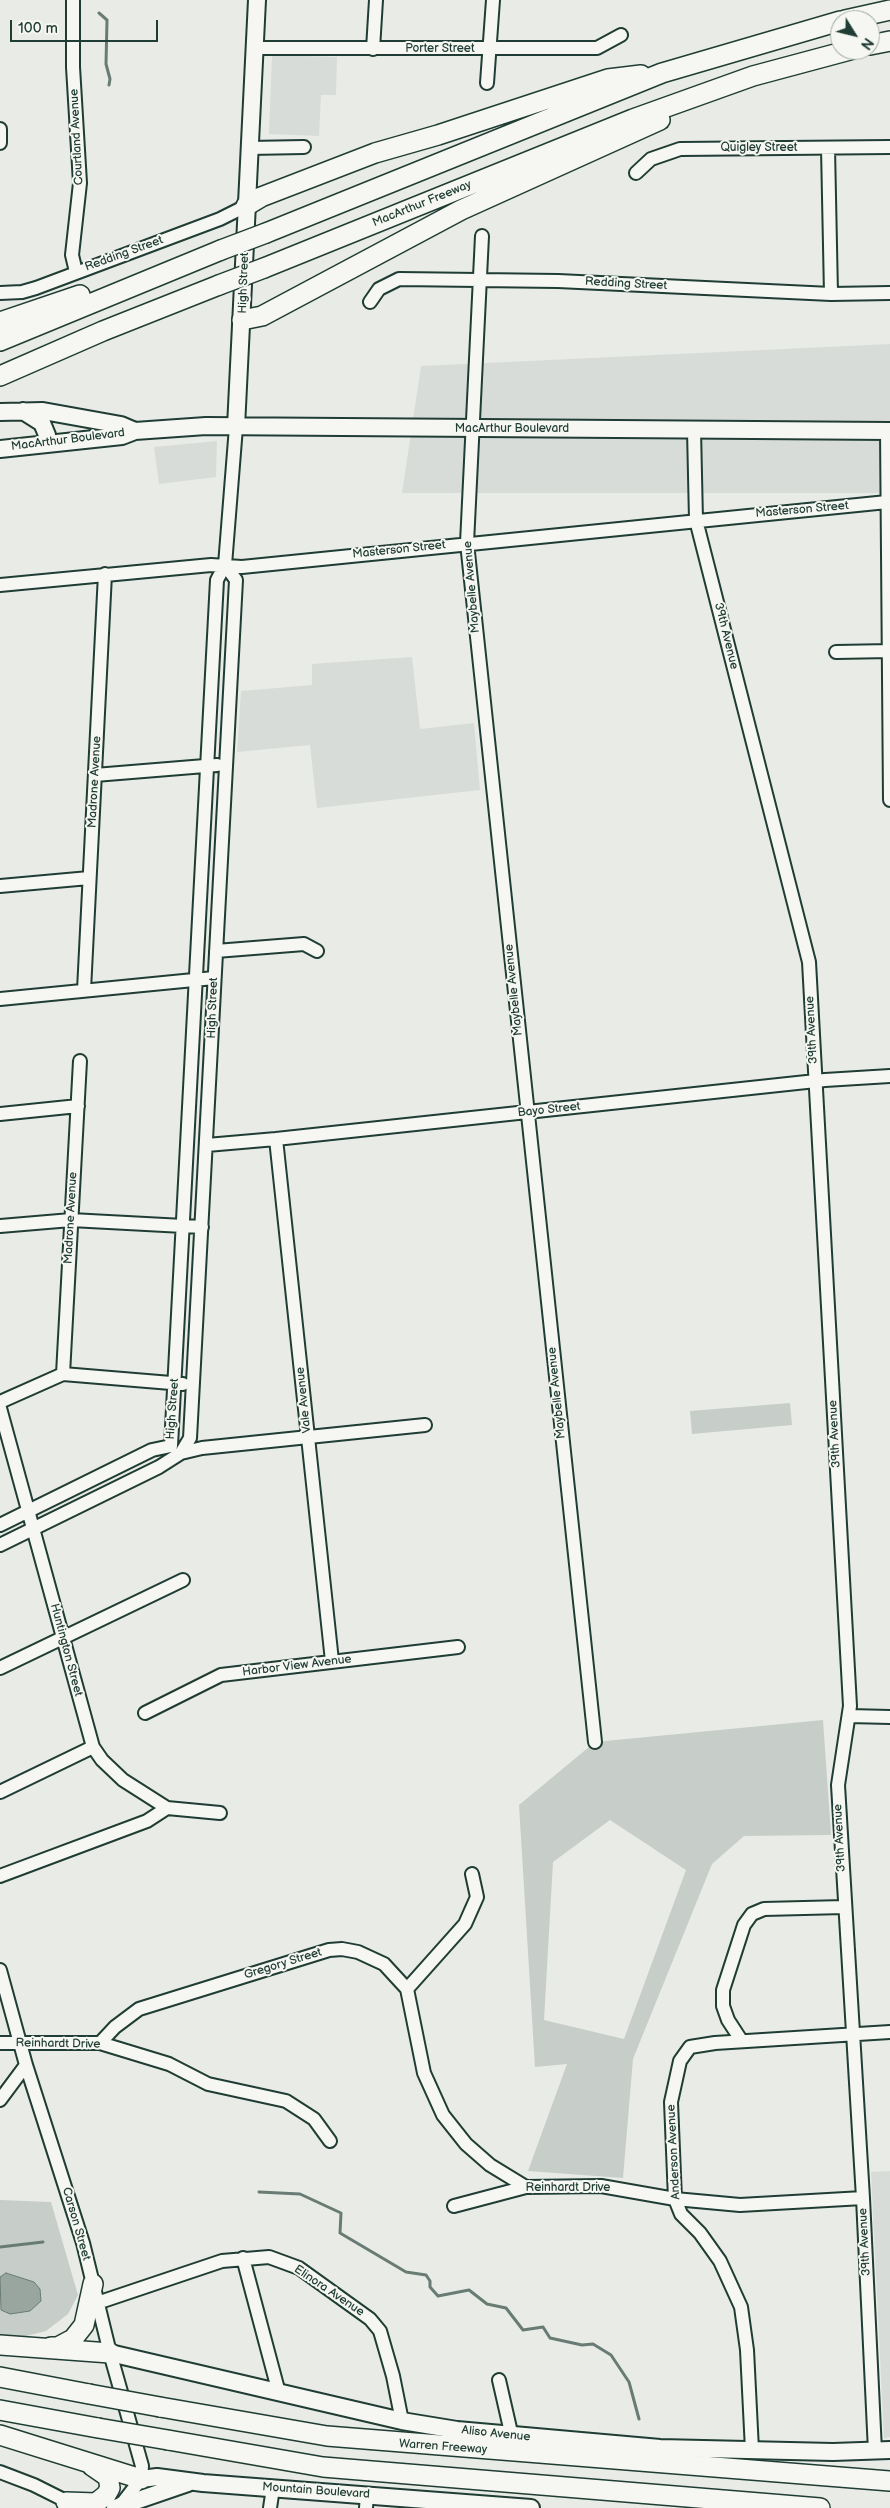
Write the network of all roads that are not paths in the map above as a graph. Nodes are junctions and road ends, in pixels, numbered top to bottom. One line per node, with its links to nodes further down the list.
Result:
1 (73, 0): 24 (street, Courtland Avenue)
2 (257, 0): 7 (main road, High Street)
3 (376, 0): 8 (street)
4 (493, 0): 9 (street)
5 (830, 24): 11 (highway)
6 (621, 35): 9 (street, Porter Street)
7 (256, 48): 8 (street, Porter Street); 17 (main road, High Street)
8 (373, 49): 9 (street, Porter Street)
9 (490, 49): 13 (street)
10 (830, 55): 12 (highway, MacArthur Freeway)
11 (662, 73): 21 (highway); 23 (highway, bridge)
12 (753, 76): 30 (highway); 33 (highway, MacArthur Freeway, bridge)
13 (487, 83)
14 (0, 130): 15 (street)
15 (0, 143)
16 (304, 147): 17 (street)
17 (249, 148): 21 (main road, High Street)
18 (828, 148): 19 (street, Quigley Street); 20 (street, Quigley Street); 28 (street)
19 (890, 148)
20 (636, 173)
21 (246, 206): 24 (street, Redding Street); 30 (main road, High Street)
22 (482, 236): 25 (street, Maybelle Avenue)
23 (221, 250): 31 (highway); 32 (highway)
24 (76, 272): 26 (street, Redding Street)
25 (480, 280): 28 (street, Redding Street); 29 (street, Redding Street); 37 (street, Maybelle Avenue)
26 (0, 293)
27 (890, 293): 28 (street, Redding Street)
28 (831, 294)
29 (370, 302)
30 (242, 320): 36 (main road, High Street)
31 (0, 322)
32 (0, 341)
33 (0, 376)
34 (23, 411): 35 (main road, MacArthur Boulevard); 39 (main road, MacArthur Boulevard); 41 (main road)
35 (0, 412)
36 (236, 427): 37 (main road, MacArthur Boulevard); 39 (main road, MacArthur Boulevard); 46 (street, High Street)
37 (472, 429): 38 (main road, MacArthur Boulevard); 45 (street, Maybelle Avenue)
38 (694, 430): 40 (main road, MacArthur Boulevard); 44 (street, 39th Avenue)
39 (135, 431): 41 (main road, MacArthur Boulevard)
40 (888, 431): 43 (street)
41 (46, 444): 42 (main road, MacArthur Boulevard)
42 (0, 449)
43 (887, 502): 44 (street, Masterson Street); 49 (street)
44 (696, 520): 45 (street, Masterson Street); 65 (street, 39th Avenue)
45 (466, 543): 46 (street, Masterson Street); 67 (street, Maybelle Avenue)
46 (225, 565): 47 (street, Masterson Street); 51 (street, High Street); 52 (street, High Street)
47 (105, 574): 48 (street, Masterson Street); 53 (street, Madrone Avenue)
48 (0, 585)
49 (889, 651): 50 (street); 54 (street)
50 (836, 652)
51 (226, 764): 52 (street); 57 (street, High Street)
52 (209, 765): 53 (street); 60 (street, High Street)
53 (95, 774): 55 (street, Madrone Avenue)
54 (890, 800)
55 (90, 878): 56 (street); 61 (street, Madrone Avenue)
56 (0, 886)
57 (216, 951): 58 (street); 59 (street, High Street)
58 (317, 951)
59 (214, 978): 60 (street); 70 (street, High Street)
60 (195, 979): 61 (street); 73 (street, High Street)
61 (84, 990): 62 (street)
62 (0, 999)
63 (80, 1061): 66 (street, Madrone Avenue)
64 (890, 1076): 65 (street, Bayo Street)
65 (815, 1082): 67 (street, Bayo Street); 93 (street, 39th Avenue)
66 (78, 1106): 68 (street); 71 (street, Madrone Avenue)
67 (527, 1112): 69 (street, Bayo Street); 95 (street, Maybelle Avenue)
68 (0, 1114)
69 (276, 1139): 70 (street, Bayo Street); 81 (street, Vale Avenue)
70 (207, 1145): 74 (street, High Street)
71 (71, 1220): 72 (street); 73 (street); 75 (street, Madrone Avenue)
72 (0, 1226)
73 (183, 1226): 74 (street); 76 (street, High Street)
74 (202, 1227): 77 (street, High Street)
75 (63, 1374): 76 (street); 78 (street)
76 (175, 1383): 77 (street); 82 (street, High Street)
77 (193, 1384): 82 (street, High Street)
78 (0, 1402)
79 (0, 1408): 83 (street, Huntington Street)
80 (425, 1425): 81 (street)
81 (308, 1437): 82 (street); 90 (street, Vale Avenue)
82 (176, 1449): 83 (street); 85 (street)
83 (28, 1512): 84 (street); 85 (street, Huntington Street)
84 (0, 1525)
85 (33, 1529): 86 (street); 88 (street, Huntington Street)
86 (0, 1545)
87 (183, 1580): 88 (street)
88 (62, 1638): 91 (street); 96 (street, Huntington Street)
89 (458, 1647): 90 (street, Harbor View Avenue)
90 (332, 1661): 92 (street, Harbor View Avenue)
91 (0, 1668)
92 (146, 1713)
93 (849, 1716): 94 (street); 102 (street, 39th Avenue)
94 (890, 1717)
95 (595, 1742)
96 (93, 1747): 97 (street); 98 (street, Huntington Street)
97 (0, 1792)
98 (167, 1808): 99 (street, Huntington Street); 101 (street)
99 (220, 1812)
100 (472, 1874): 104 (street)
101 (0, 1876)
102 (844, 1907): 106 (street, 39th Avenue); 107 (street)
103 (0, 1970): 109 (street, Carson Street)
104 (407, 1989): 110 (street, Gregory Street); 114 (street)
105 (890, 2032): 106 (street)
106 (853, 2034): 107 (street); 115 (street, 39th Avenue)
107 (741, 2040): 116 (street, Anderson Avenue)
108 (0, 2043): 109 (street, Reinhardt Drive)
109 (20, 2043): 110 (street, Reinhardt Drive); 111 (street, Carson Street)
110 (100, 2043): 113 (street, Reinhardt Drive)
111 (26, 2065): 112 (street); 119 (street, Carson Street)
112 (0, 2100)
113 (330, 2141)
114 (526, 2186): 116 (street, Reinhardt Drive); 117 (street, Reinhardt Drive)
115 (863, 2198): 116 (street, Reinhardt Drive); 132 (street, 39th Avenue)
116 (674, 2200): 131 (street, Anderson Avenue)
117 (454, 2206)
118 (243, 2258): 120 (street, Elinora Avenue); 126 (street); 128 (street, Elinora Avenue)
119 (93, 2284): 120 (street, Carson Street); 122 (highway)
120 (97, 2303): 123 (street, Carson Street)
121 (0, 2345): 122 (highway)
122 (36, 2348): 123 (highway)
123 (110, 2353): 126 (main road, Aliso Avenue); 135 (street, Carson Street)
124 (0, 2377): 136 (highway, Warren Freeway, bridge)
125 (499, 2380): 130 (street)
126 (279, 2394): 128 (main road, Aliso Avenue)
127 (0, 2410): 145 (highway, bridge)
128 (402, 2421): 130 (main road, Aliso Avenue)
129 (0, 2435): 133 (highway)
130 (512, 2437): 131 (main road, Aliso Avenue)
131 (752, 2450): 132 (main road, Aliso Avenue)
132 (883, 2450)
133 (85, 2462): 135 (highway); 139 (highway)
134 (0, 2472): 139 (street)
135 (141, 2479): 137 (main road, Mountain Boulevard); 142 (street)
136 (890, 2481)
137 (192, 2482): 138 (main road, Mountain Boulevard); 142 (main road)
138 (273, 2488): 140 (main road, Mountain Boulevard); 143 (street)
139 (66, 2502): 141 (street)
140 (367, 2502): 144 (main road, Mountain Boulevard)
141 (86, 2508)
142 (114, 2508)
143 (270, 2508)
144 (531, 2508)
145 (820, 2508)

